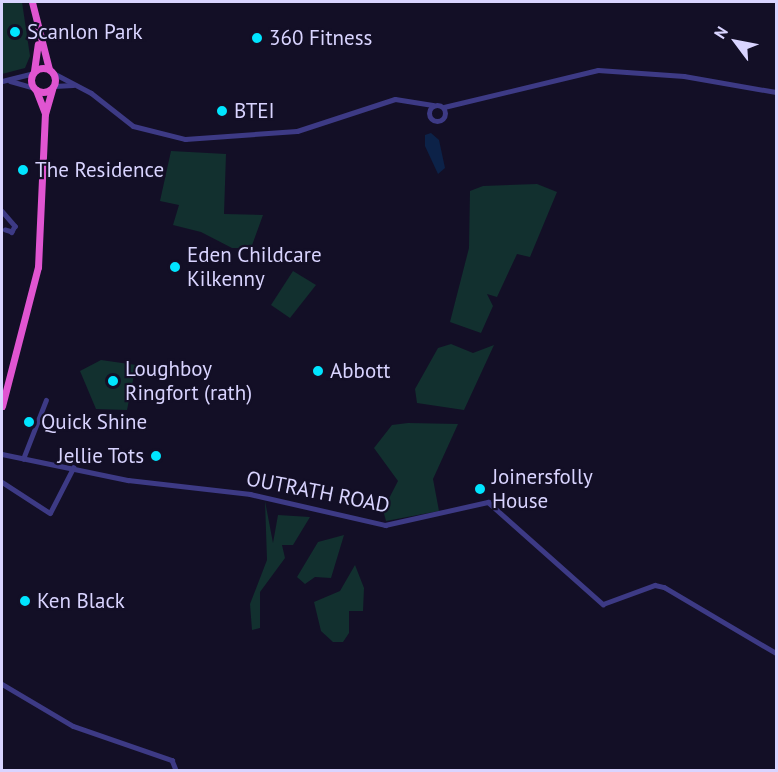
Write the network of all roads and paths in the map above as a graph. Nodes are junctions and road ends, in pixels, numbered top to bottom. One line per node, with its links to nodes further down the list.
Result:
1 (32, 2): 2 (highway)
2 (38, 41): 3 (highway); 4 (highway)
3 (51, 71): 4 (highway); 7 (street); 8 (highway)
4 (34, 72): 5 (street); 9 (highway)
5 (9, 80): 6 (street); 9 (street)
6 (2, 81)
7 (75, 85): 8 (street); 11 (street)
8 (52, 88): 9 (highway); 13 (highway)
9 (35, 89): 13 (highway)
10 (777, 92): 12 (street)
11 (431, 107): 12 (street); 12 (street)
12 (444, 107)
13 (45, 114): 17 (highway)
14 (2, 211): 15 (street)
15 (5, 230)
16 (46, 400): 19 (street)
17 (2, 406)
18 (2, 456): 19 (street, OUTRATH ROAD)
19 (23, 459): 20 (street, OUTRATH ROAD)
20 (73, 468): 21 (street); 22 (street, OUTRATH ROAD)
21 (2, 482)
22 (777, 653)
23 (2, 684): 24 (street)
24 (177, 771)

